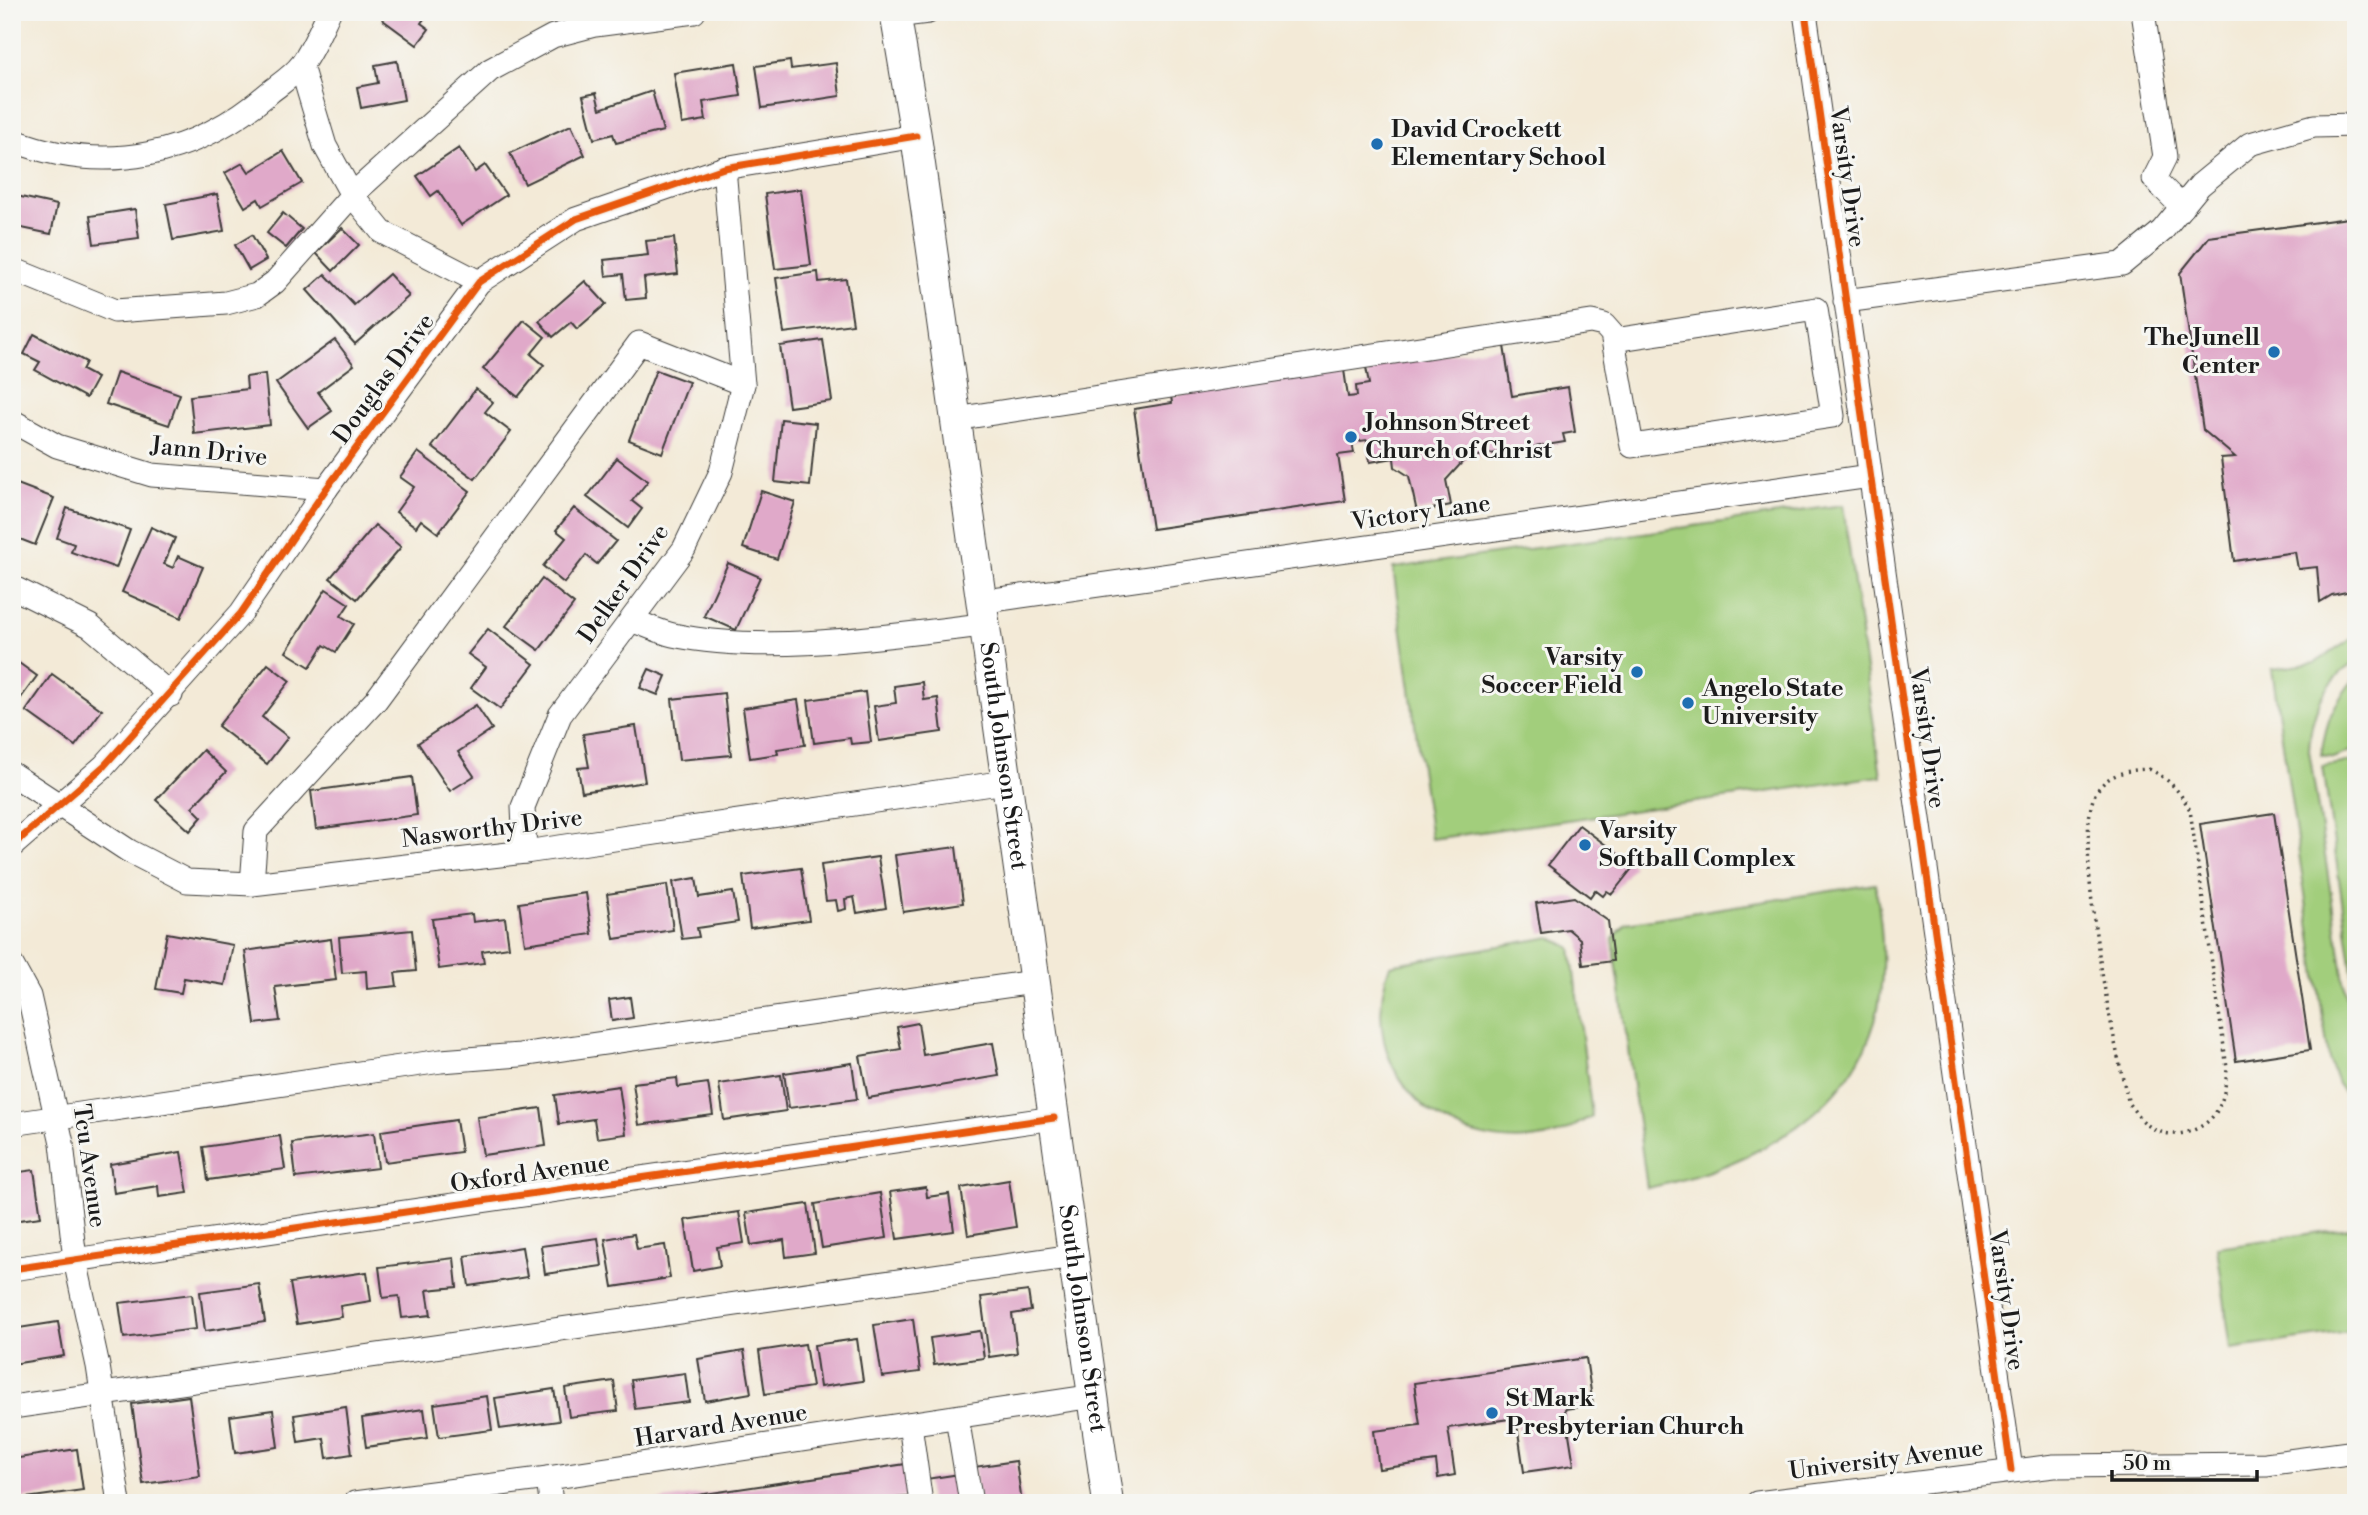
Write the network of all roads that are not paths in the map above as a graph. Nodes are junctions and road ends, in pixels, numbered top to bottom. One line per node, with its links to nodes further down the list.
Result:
1 (329, 12): 7 (street)
2 (694, 12): 12 (street)
3 (928, 12): 6 (street)
4 (1805, 12): 16 (street, Varsity Drive)
5 (2143, 12): 13 (street)
6 (895, 14): 9 (main road, South Johnson Street)
7 (301, 66): 10 (street); 12 (street)
8 (2356, 125): 13 (street)
9 (916, 136): 11 (street, Douglas Drive); 21 (main road, South Johnson Street)
10 (12, 140)
11 (724, 168): 15 (street, Douglas Drive); 20 (street, Delker Drive)
12 (352, 195): 14 (street); 15 (street)
13 (2182, 207): 16 (street)
14 (12, 269)
15 (478, 282): 24 (street, Douglas Drive)
16 (1845, 301): 18 (street, Varsity Drive)
17 (1614, 340): 19 (street); 19 (street); 21 (street)
18 (1853, 355): 19 (street); 23 (street, Varsity Drive)
19 (1824, 360)
20 (743, 384): 27 (street, Delker Drive); 34 (street)
21 (955, 419): 26 (main road, South Johnson Street)
22 (12, 421): 24 (street, Jann Drive)
23 (1870, 476): 26 (street, Victory Lane); 49 (street, Varsity Drive)
24 (326, 489): 28 (street, Douglas Drive)
25 (12, 587): 28 (street)
26 (981, 613): 27 (street, Victory Lane); 30 (main road, South Johnson Street)
27 (633, 621): 33 (street, Delker Drive)
28 (171, 695): 31 (street, Douglas Drive)
29 (12, 774): 31 (street, Nasworthy Drive)
30 (1006, 782): 33 (street, Nasworthy Drive); 36 (main road, South Johnson Street)
31 (57, 804): 32 (street, Douglas Drive); 34 (street, Nasworthy Drive)
32 (12, 846)
33 (525, 852): 34 (street, Nasworthy Drive)
34 (253, 884)
35 (12, 965): 37 (street, Tcu Avenue)
36 (1034, 982): 37 (street); 38 (main road, South Johnson Street)
37 (57, 1118): 39 (street); 41 (street, Tcu Avenue)
38 (1054, 1118): 40 (main road, South Johnson Street); 41 (street, Oxford Avenue)
39 (12, 1124)
40 (1074, 1256): 43 (street); 44 (main road, South Johnson Street)
41 (75, 1260): 42 (street, Oxford Avenue); 43 (street, Tcu Avenue)
42 (12, 1269)
43 (103, 1394): 45 (street); 51 (street, Tcu Avenue)
44 (1094, 1396): 46 (street, Harvard Avenue); 56 (main road, South Johnson Street)
45 (12, 1408)
46 (957, 1417): 47 (street, Harvard Avenue); 55 (street)
47 (910, 1424): 50 (street, Harvard Avenue); 54 (street)
48 (2356, 1452): 49 (street, University Avenue)
49 (2011, 1470): 57 (street, University Avenue)
50 (548, 1478): 52 (street, Harvard Avenue); 53 (street)
51 (119, 1503)
52 (355, 1503)
53 (551, 1503)
54 (921, 1503)
55 (971, 1503)
56 (1108, 1503)
57 (1757, 1503)

